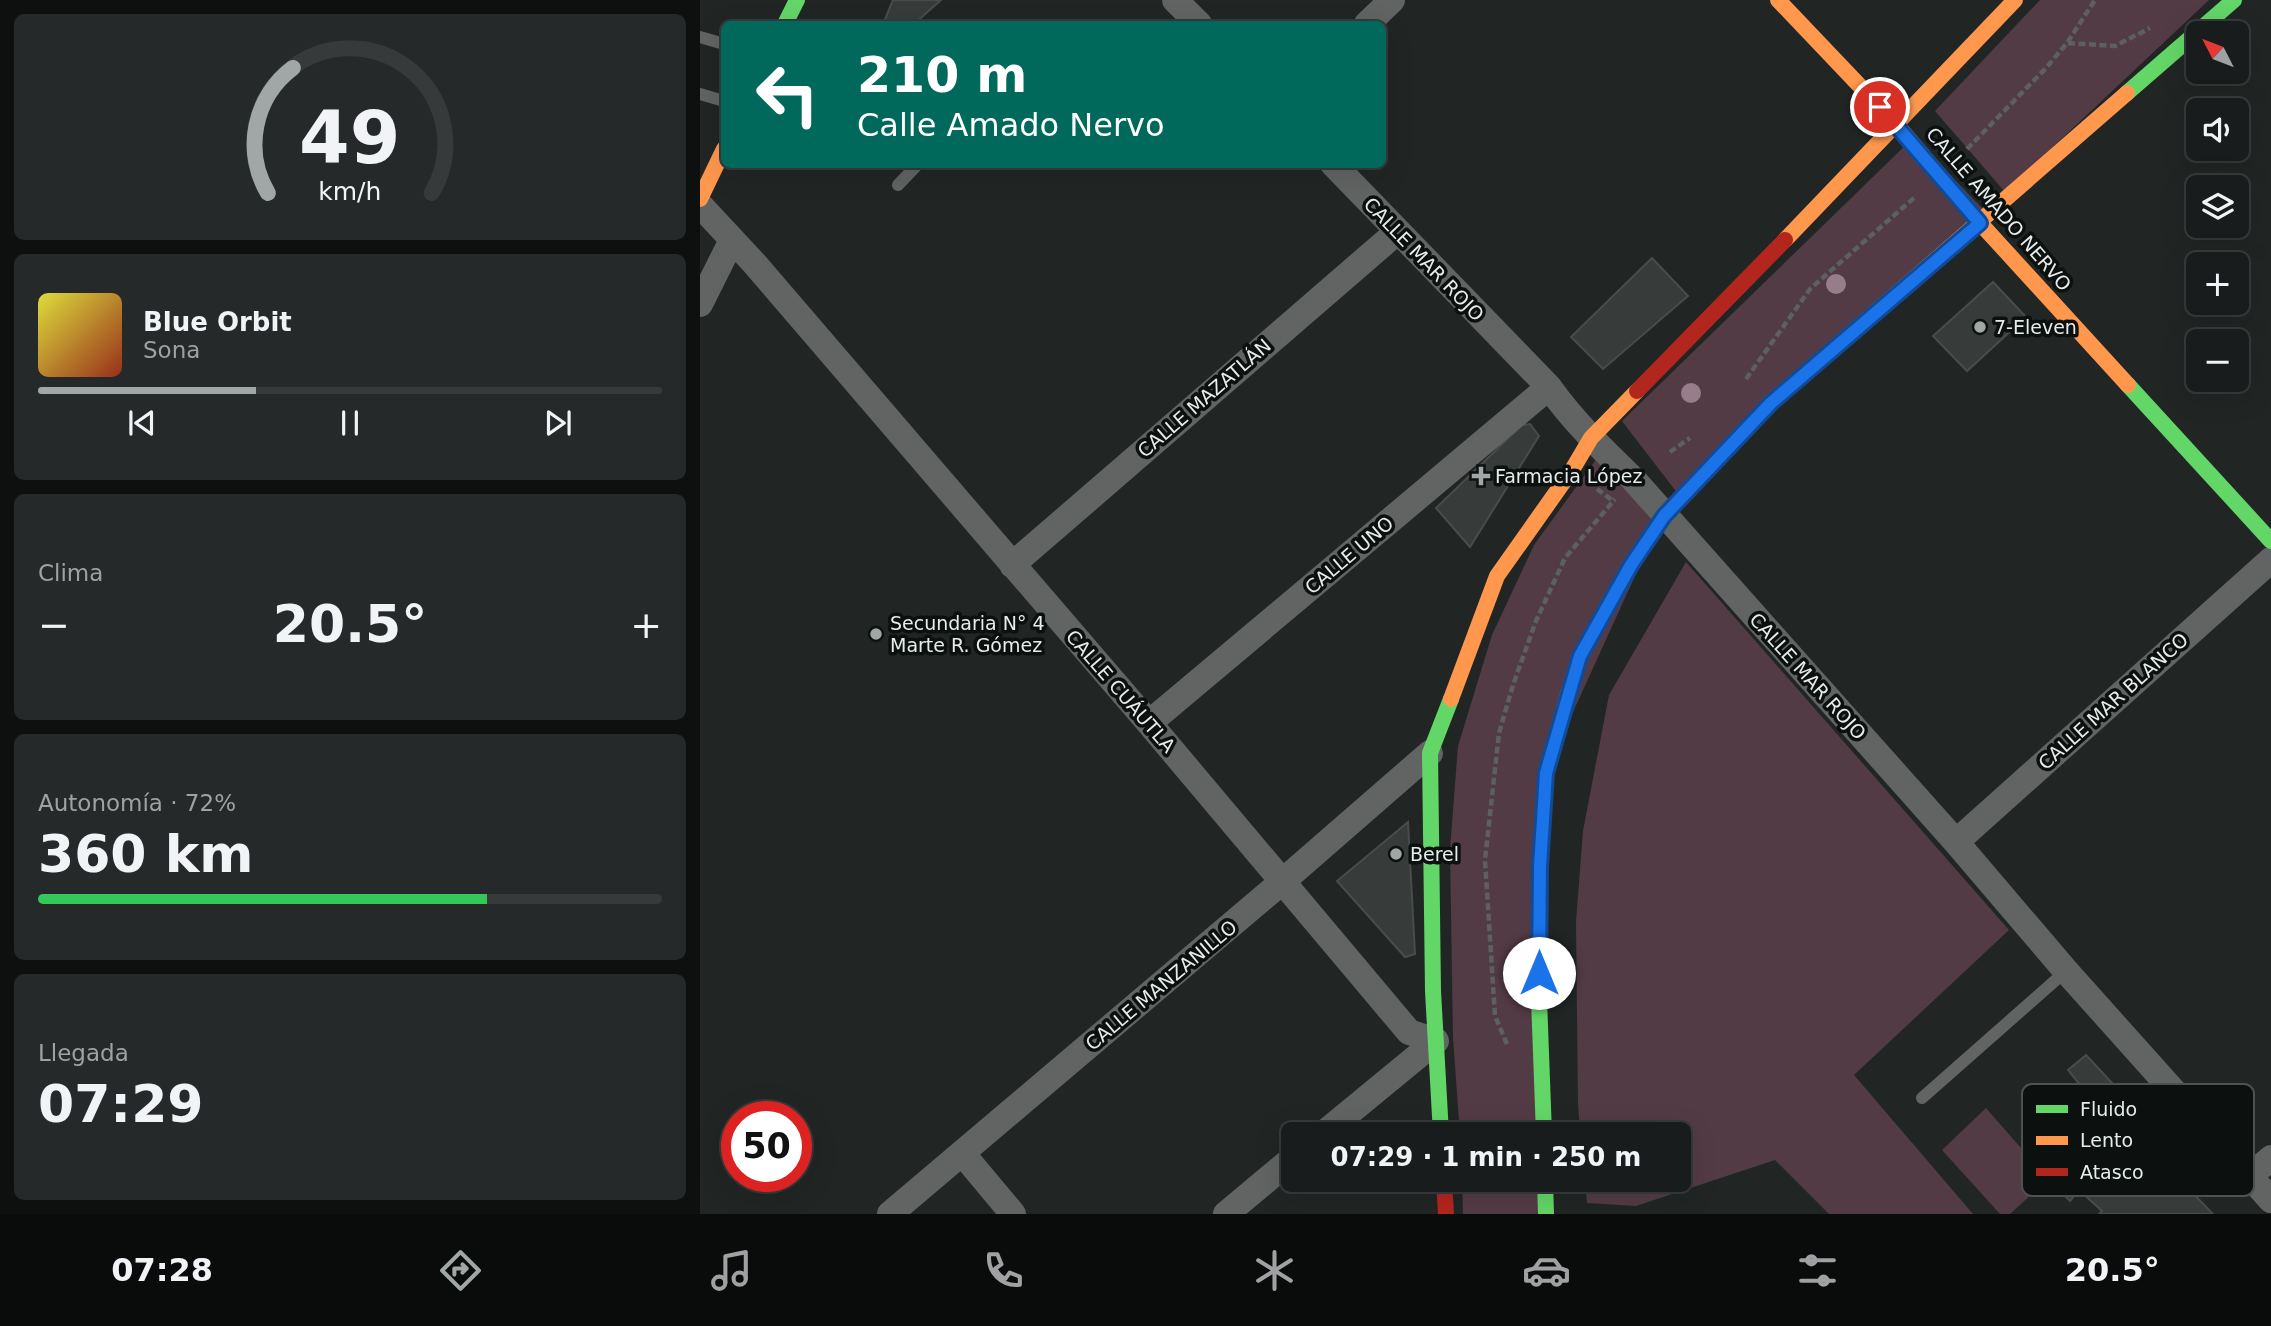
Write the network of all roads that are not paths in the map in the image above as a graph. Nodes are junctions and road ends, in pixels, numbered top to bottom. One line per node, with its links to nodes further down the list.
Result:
1 (797, 0): 7 (main road)
2 (1175, 0): 8 (street)
3 (1392, 0): 9 (street)
4 (1778, 0): 14 (main road, CALLE AMADO NERVO)
5 (2015, 0): 14 (main road)
6 (2234, 0): 21 (main road)
7 (786, 21)
8 (1196, 21)
9 (1370, 21)
10 (700, 37): 11 (lane)
11 (721, 43)
12 (700, 94): 13 (lane)
13 (721, 100)
14 (1897, 125): 21 (main road, CALLE AMADO NERVO); 26 (main road)
15 (721, 155): 19 (main road)
16 (914, 168): 18 (lane)
17 (1337, 168): 22 (street, CALLE MAR ROJO)
18 (898, 185)
19 (700, 199)
20 (700, 205): 23 (street, CALLE CUÁUTLA)
21 (1980, 223): 27 (main road); 28 (main road, CALLE AMADO NERVO)
22 (1397, 232): 25 (street, CALLE MAR ROJO); 30 (street, CALLE MAZATLÁN)
23 (732, 240): 24 (street); 30 (street, CALLE CUÁUTLA)
24 (700, 304)
25 (1549, 387): 26 (street, CALLE MAR ROJO); 31 (street, CALLE UNO)
26 (1591, 438): 27 (street, CALLE MAR ROJO); 32 (main road)
27 (1664, 516): 33 (street, CALLE MAR ROJO); 41 (main road)
28 (2271, 541)
29 (2271, 561): 33 (street, CALLE MAR BLANCO)
30 (1012, 565): 31 (street, CALLE CUÁUTLA)
31 (1149, 723): 34 (street, CALLE CUÁUTLA)
32 (1430, 753): 34 (street, CALLE MANZANILLO); 36 (main road)
33 (1956, 842): 35 (street, CALLE MAR ROJO)
34 (1283, 881): 36 (street, CALLE CUÁUTLA); 42 (street, CALLE MANZANILLO)
35 (2066, 971): 37 (street, CALLE MAR ROJO); 38 (lane)
36 (1436, 1041): 39 (street); 40 (main road)
37 (2167, 1084)
38 (1922, 1098)
39 (1338, 1122)
40 (1440, 1122)
41 (1544, 1122)
42 (962, 1153): 50 (street, CALLE MANZANILLO); 51 (street)
43 (2271, 1158): 45 (street)
44 (1281, 1168): 52 (street)
45 (2254, 1173)
46 (2254, 1181): 49 (street, CALLE MAR ROJO)
47 (1445, 1192): 53 (main road)
48 (1545, 1192): 54 (main road)
49 (2271, 1200)
50 (890, 1214)
51 (1013, 1214)
52 (1226, 1214)
53 (1446, 1214)
54 (1546, 1214)

